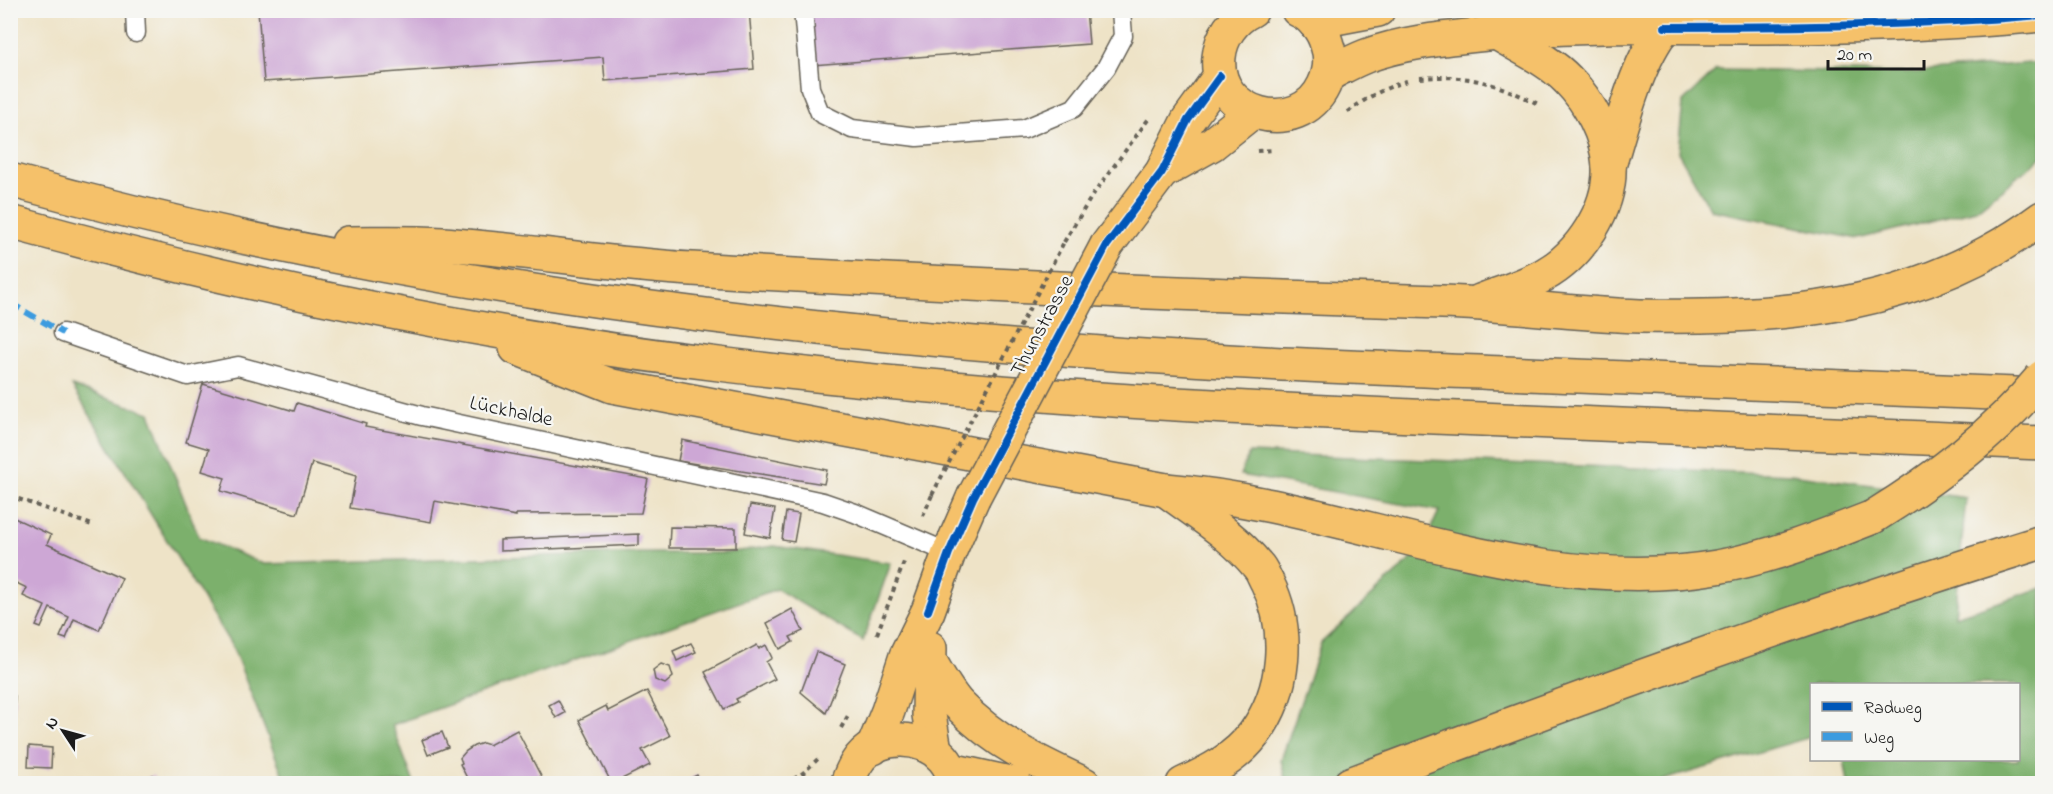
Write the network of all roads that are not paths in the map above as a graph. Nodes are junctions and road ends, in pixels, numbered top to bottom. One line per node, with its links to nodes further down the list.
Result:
1 (135, 10): 10 (lane)
2 (803, 10): 3 (lane)
3 (1121, 10)
4 (1252, 10): 12 (main road)
5 (1378, 10): 7 (main road)
6 (2043, 15): 8 (main road)
7 (1306, 16): 11 (main road)
8 (1673, 19): 9 (main road); 14 (main road)
9 (1496, 32): 11 (main road); 14 (main road)
10 (136, 33)
11 (1329, 74): 13 (main road)
12 (1221, 76): 13 (main road); 15 (main road, Thunstrasse)
13 (1252, 112): 15 (main road, Thunstrasse)
14 (1609, 166): 20 (main road)
15 (1162, 172): 28 (main road, Thunstrasse, bridge)
16 (10, 180): 19 (main road)
17 (2043, 218): 20 (main road)
18 (10, 222): 21 (main road)
19 (263, 241): 20 (main road); 24 (main road)
20 (1476, 303)
21 (462, 326): 25 (main road); 26 (main road)
22 (63, 333): 28 (lane, Lückhalde)
23 (2043, 377): 26 (main road, bridge)
24 (2043, 395)
25 (2043, 443)
26 (1166, 490): 36 (main road)
27 (2043, 542): 37 (main road)
28 (949, 553): 29 (main road, Thunstrasse)
29 (928, 611): 30 (main road, Thunstrasse); 31 (main road, Thunstrasse)
30 (931, 663): 32 (main road, Thunstrasse); 35 (main road)
31 (873, 748): 32 (main road); 33 (main road)
32 (947, 768): 34 (main road)
33 (847, 783)
34 (1015, 783)
35 (1084, 783)
36 (1183, 783)
37 (1350, 783)

